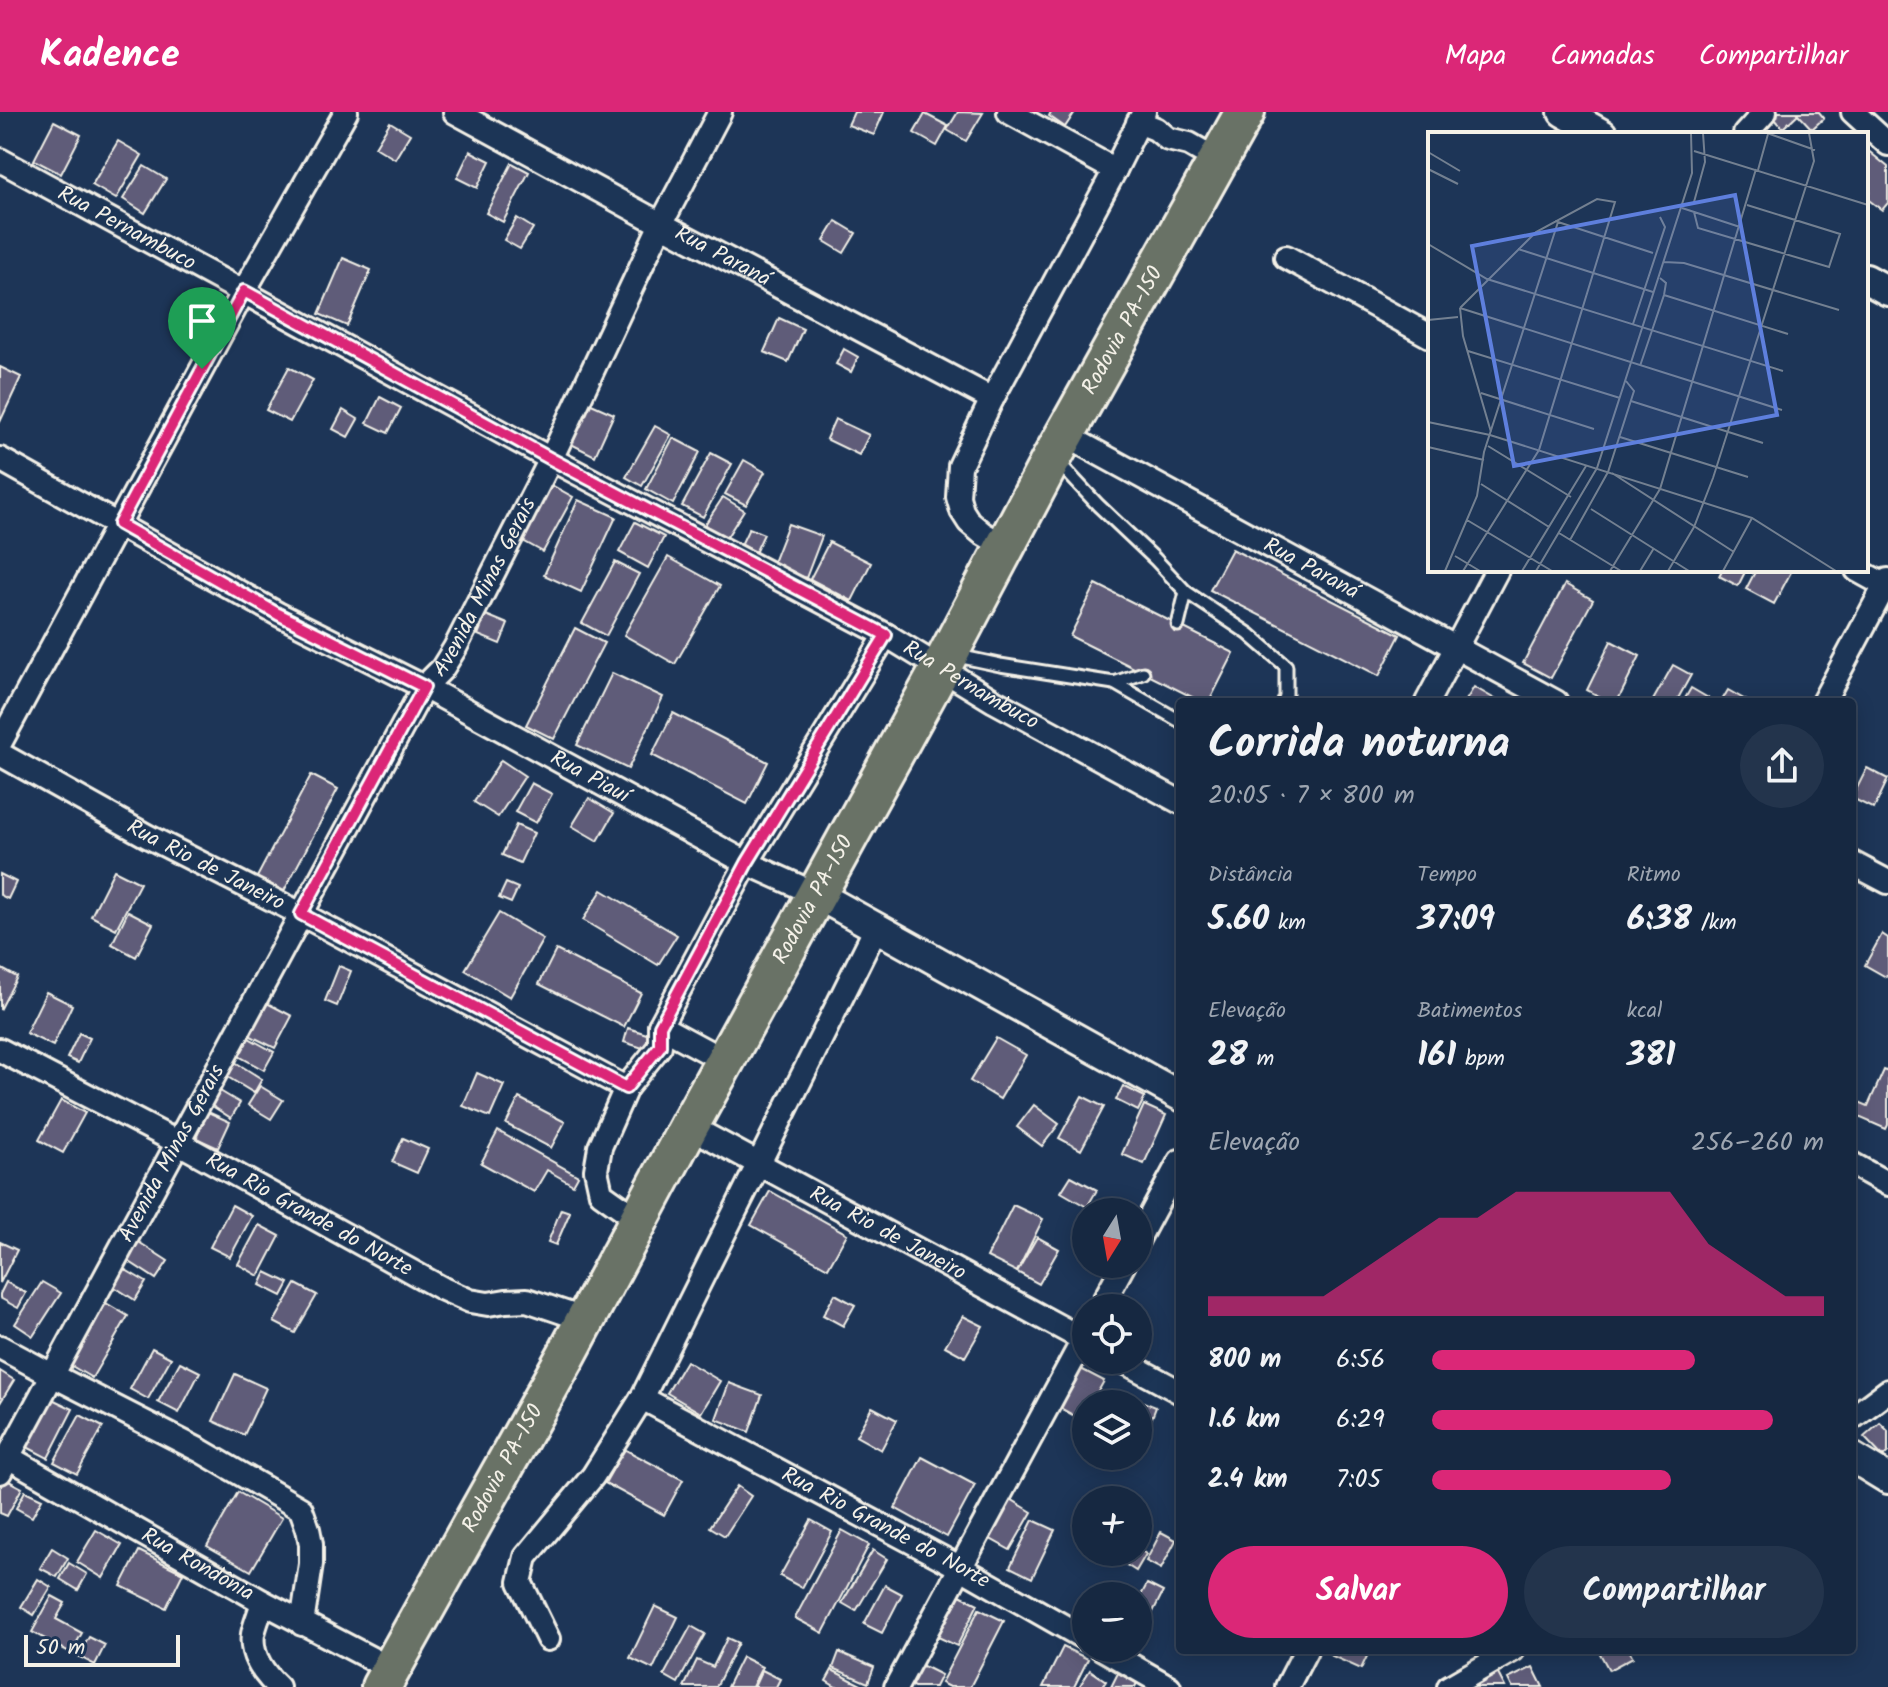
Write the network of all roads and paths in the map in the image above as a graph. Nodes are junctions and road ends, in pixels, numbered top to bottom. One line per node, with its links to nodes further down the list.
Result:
1 (346, 112): 19 (street)
2 (455, 112): 16 (street, Rua Paraná)
3 (720, 112): 16 (street, Avenida Minas Gerais)
4 (1009, 112): 15 (street)
5 (1245, 112): 14 (highway, Rodovia PA-150)
6 (1563, 112): 10 (street)
7 (1765, 112): 11 (street)
8 (1853, 112): 12 (street)
9 (1141, 117): 14 (street); 15 (street)
10 (1598, 132)
11 (1747, 132)
12 (1888, 144)
13 (0, 160): 19 (street, Rua Pernambuco)
14 (1217, 160): 23 (highway, Rodovia PA-150)
15 (1115, 170): 22 (street)
16 (661, 224): 22 (street, Rua Paraná); 25 (street, Avenida Minas Gerais)
17 (1286, 257): 21 (street)
18 (1868, 280): 20 (street)
19 (244, 291): 25 (street, Rua Pernambuco); 26 (street)
20 (1888, 291)
21 (1428, 335)
22 (992, 399): 27 (street)
23 (1059, 446): 27 (highway, Rodovia PA-150); 31 (lane); 34 (street, Rua Paraná)
24 (0, 459): 26 (street, Rua Piauí)
25 (551, 459): 33 (street, Rua Pernambuco); 38 (street, Avenida Minas Gerais)
26 (119, 524): 38 (street, Rua Piauí); 44 (street)
27 (1006, 547): 35 (highway, Rodovia PA-150)
28 (1496, 572): 34 (street)
29 (1861, 572): 30 (street)
30 (1887, 584): 42 (street)
31 (1186, 592): 32 (lane); 39 (lane)
32 (1178, 625)
33 (886, 635): 35 (street, Rua Pernambuco); 47 (street)
34 (1456, 647): 40 (street); 41 (street, Rua Paraná)
35 (945, 661): 37 (lane); 46 (street, Rua Pernambuco); 50 (highway, Rodovia PA-150)
36 (1143, 673): 37 (lane)
37 (1114, 683): 43 (lane)
38 (424, 687): 47 (street, Rua Piauí); 51 (street, Avenida Minas Gerais)
39 (1286, 698)
40 (1429, 698)
41 (1549, 698)
42 (1825, 698)
43 (1176, 719)
44 (0, 743)
45 (0, 754): 51 (street, Rua Rio de Janeiro)
46 (1176, 800)
47 (747, 863): 50 (street, Rua Piauí); 53 (street)
48 (1856, 865): 49 (street)
49 (1888, 882)
50 (816, 894): 52 (street, Rua Piauí); 55 (highway, Rodovia PA-150)
51 (301, 914): 56 (street, Rua Rio de Janeiro); 59 (street, Avenida Minas Gerais)
52 (876, 928): 57 (street, Rua Piauí); 60 (street)
53 (660, 1026): 55 (street); 56 (street)
54 (0, 1050): 59 (street, Rua Rio Grande do Norte)
55 (725, 1061): 58 (highway, Rodovia PA-150)
56 (626, 1088): 65 (street)
57 (1176, 1094)
58 (689, 1126): 60 (street, Rua Rio de Janeiro); 65 (highway, Rodovia PA-150)
59 (179, 1143): 66 (street, Rua Rio Grande do Norte); 71 (street, Avenida Minas Gerais)
60 (759, 1164): 67 (street, Rua Rio de Janeiro); 74 (street)
61 (1856, 1166): 63 (street)
62 (1176, 1168): 64 (street)
63 (1888, 1184)
64 (1152, 1213)
65 (639, 1220): 66 (highway, Rodovia PA-150)
66 (586, 1320): 87 (highway, Rodovia PA-150)
67 (1072, 1331)
68 (0, 1347): 71 (street)
69 (1072, 1362): 79 (street)
70 (1147, 1374): 72 (street)
71 (52, 1375): 77 (street, Avenida Minas Gerais); 81 (street)
72 (1176, 1390)
73 (1888, 1391): 75 (street)
74 (642, 1398): 79 (street, Rua Rio Grande do Norte); 83 (street)
75 (1856, 1415)
76 (1856, 1459): 78 (street)
77 (4, 1464): 80 (street, Rua Rondônia)
78 (1888, 1479)
79 (961, 1568): 82 (street, Rua Rio Grande do Norte); 89 (street)
80 (263, 1602): 81 (street, Rua Rondônia); 88 (street)
81 (302, 1624): 87 (street, Rua Rondônia)
82 (1072, 1631)
83 (548, 1639)
84 (1304, 1654): 91 (street)
85 (1506, 1654): 92 (street)
86 (1125, 1662): 90 (street)
87 (386, 1678)
88 (278, 1687)
89 (896, 1687)
90 (1169, 1687)
91 (1287, 1687)
92 (1449, 1687)

